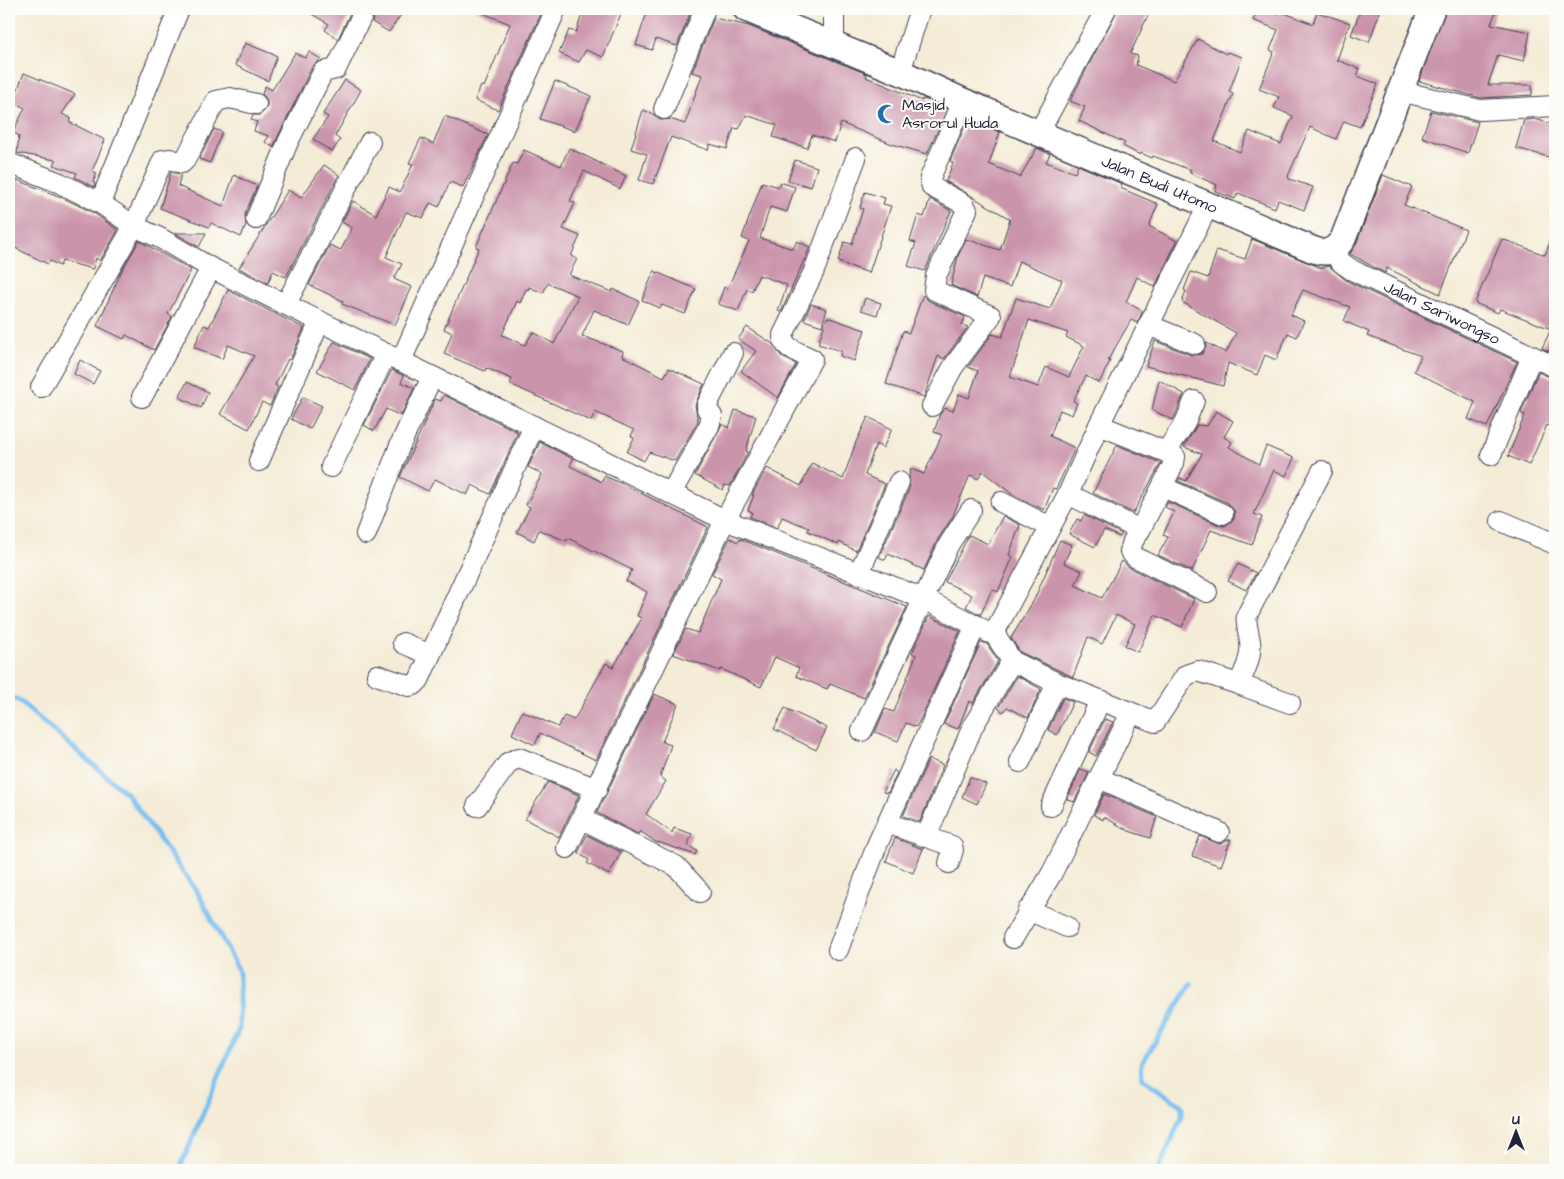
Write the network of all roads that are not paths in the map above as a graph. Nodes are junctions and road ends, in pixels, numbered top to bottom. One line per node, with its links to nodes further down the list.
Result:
1 (179, 9): 21 (street)
2 (365, 9): 23 (street)
3 (556, 9): 33 (street)
4 (705, 9): 16 (street)
5 (746, 9): 10 (street, Jalan Budi Utomo)
6 (834, 9): 10 (street)
7 (920, 9): 11 (street)
8 (1106, 9): 17 (street)
9 (1432, 9): 12 (street)
10 (834, 44): 11 (street, Jalan Budi Utomo)
11 (900, 72): 13 (street, Jalan Budi Utomo)
12 (1400, 91): 15 (street); 25 (street)
13 (963, 102): 17 (street, Jalan Budi Utomo); 39 (street)
14 (256, 104): 24 (street)
15 (1555, 106)
16 (664, 108)
17 (1038, 132): 22 (street, Jalan Budi Utomo)
18 (370, 142): 27 (street)
19 (856, 158): 54 (street)
20 (9, 163): 21 (street)
21 (100, 203): 24 (street)
22 (1208, 204): 25 (street, Jalan Budi Utomo); 29 (street)
23 (256, 219)
24 (134, 226): 26 (street); 36 (street)
25 (1331, 252): 32 (street, Jalan Sariwongso)
26 (211, 268): 27 (street); 37 (street)
27 (286, 304): 28 (street)
28 (320, 321): 33 (street); 44 (street)
29 (1148, 325): 30 (street); 40 (street)
30 (1195, 344)
31 (732, 353): 49 (street)
32 (1532, 356): 34 (street, Jalan Sariwongso); 43 (street)
33 (393, 358): 35 (street); 45 (street)
34 (1555, 367)
35 (432, 377): 41 (street); 58 (street)
36 (41, 387)
37 (142, 397)
38 (1194, 402): 42 (street)
39 (932, 406)
40 (1099, 425): 42 (street); 50 (street)
41 (534, 426): 49 (street); 66 (street)
42 (1166, 452): 48 (street)
43 (1491, 455)
44 (259, 461)
45 (331, 467)
46 (1322, 471): 70 (street)
47 (899, 482): 60 (street)
48 (1163, 487): 53 (street); 57 (street)
49 (671, 493): 54 (street)
50 (1068, 494): 56 (street); 57 (street)
51 (1001, 502): 56 (street)
52 (971, 510): 62 (street)
53 (1223, 514)
54 (726, 520): 60 (street); 77 (street)
55 (1502, 521): 59 (street)
56 (1050, 527): 64 (street)
57 (1140, 530): 61 (street)
58 (366, 534)
59 (1555, 544)
60 (859, 574): 62 (street)
61 (1207, 592)
62 (924, 599): 63 (street); 74 (street)
63 (976, 625): 64 (street); 81 (street)
64 (994, 633): 67 (street)
65 (403, 643): 66 (street)
66 (430, 655): 68 (street)
67 (1012, 661): 69 (street); 83 (street)
68 (377, 675)
69 (1057, 683): 71 (street); 75 (street)
70 (1238, 684): 72 (street); 73 (street)
71 (1100, 700): 73 (street); 79 (street)
72 (1290, 704)
73 (1131, 713): 76 (street)
74 (862, 731)
75 (1020, 762)
76 (1098, 778): 82 (street); 87 (street)
77 (597, 789): 78 (street); 80 (street)
78 (477, 806)
79 (1051, 806)
80 (582, 819): 84 (street); 86 (street)
81 (887, 823): 83 (street); 90 (street)
82 (1219, 832)
83 (926, 837): 85 (street)
84 (567, 848)
85 (949, 863)
86 (700, 892)
87 (1028, 910): 88 (street); 89 (street)
88 (1067, 927)
89 (1013, 938)
90 (838, 950)

